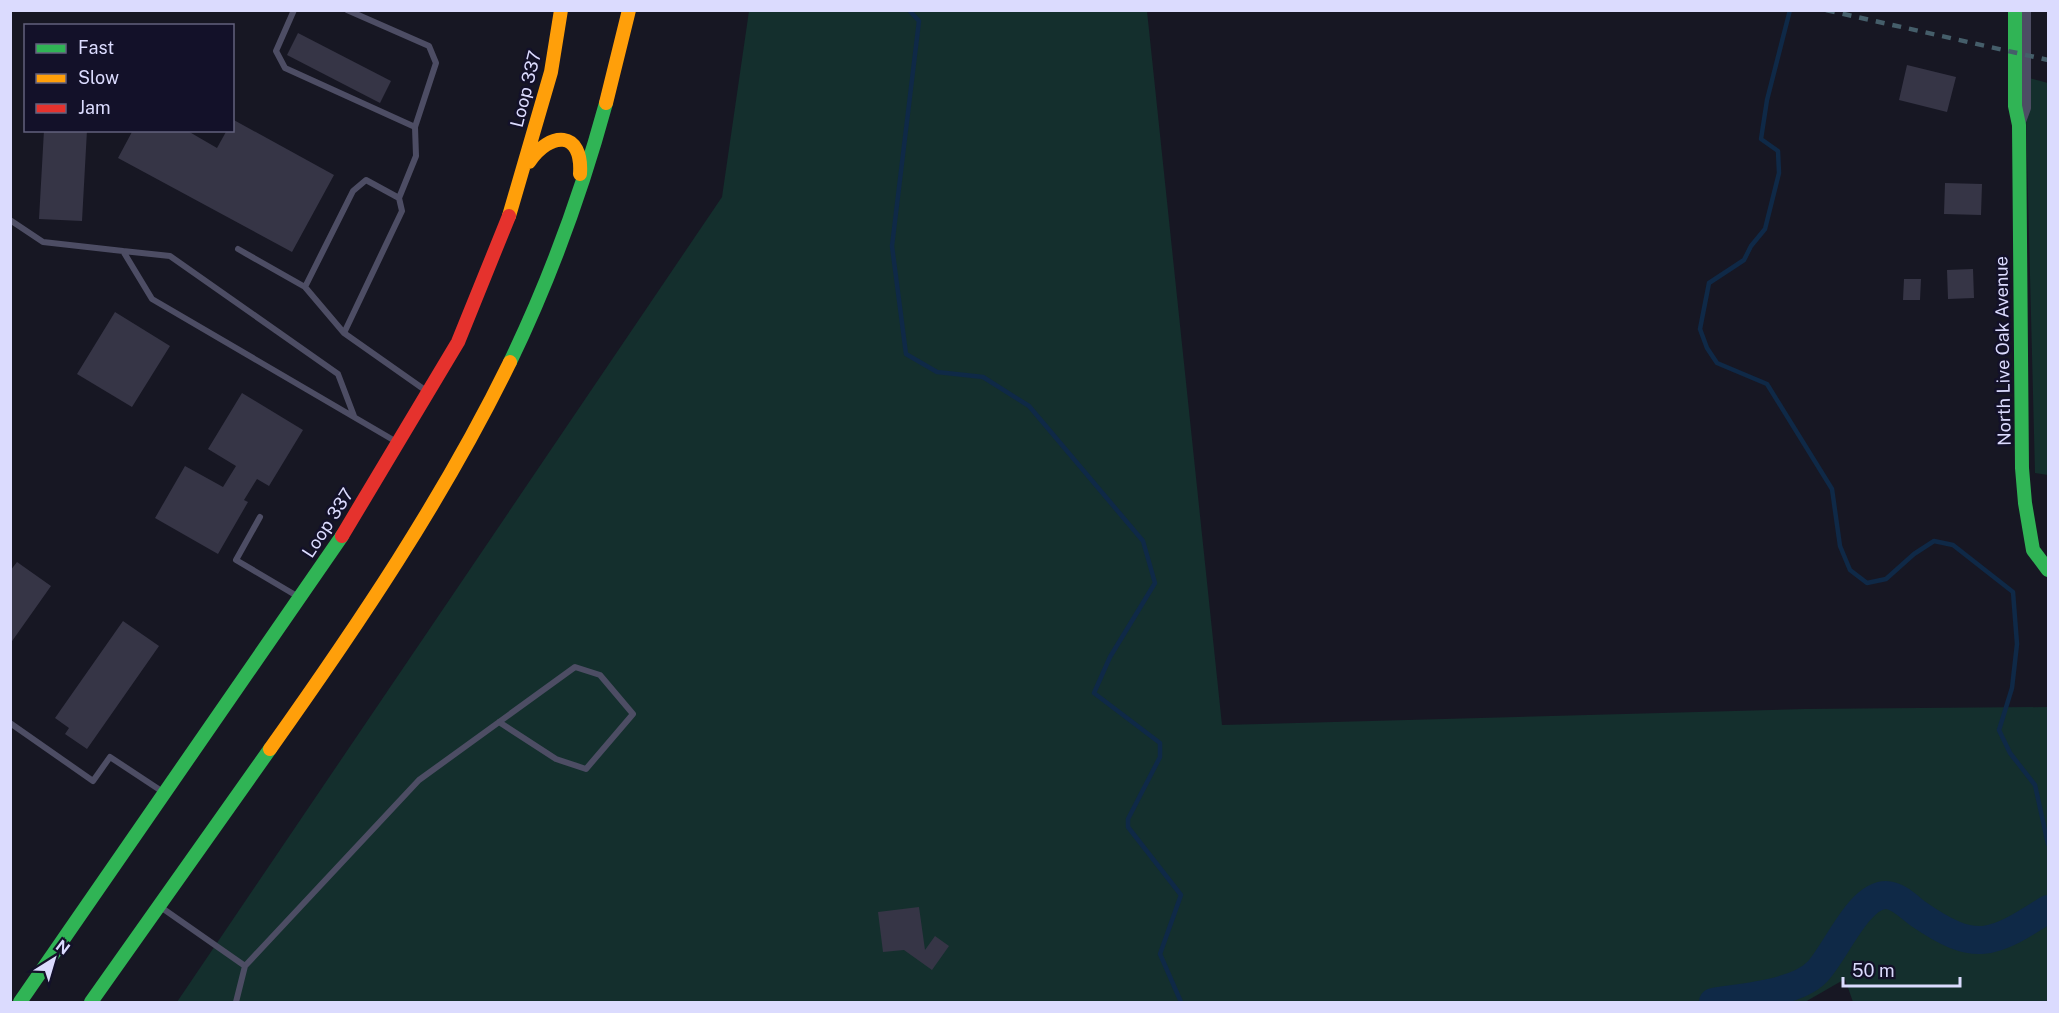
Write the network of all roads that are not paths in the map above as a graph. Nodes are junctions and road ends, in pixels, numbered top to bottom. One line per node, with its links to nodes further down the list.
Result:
1 (294, 10): 8 (lane)
2 (347, 10): 8 (lane)
3 (561, 10): 9 (main road, Loop 337)
4 (629, 10): 11 (main road)
5 (2015, 10): 7 (main road, North Live Oak Avenue)
6 (2025, 10): 7 (street, North Live Oak Avenue)
7 (2019, 125): 21 (main road, North Live Oak Avenue)
8 (415, 127): 10 (lane)
9 (523, 171): 11 (main road); 17 (main road, Loop 337)
10 (399, 198): 15 (lane); 16 (lane)
11 (576, 200): 26 (main road)
12 (10, 220): 14 (lane)
13 (238, 249): 15 (lane)
14 (123, 251): 18 (lane); 18 (lane)
15 (305, 287): 16 (lane)
16 (344, 333): 17 (lane)
17 (428, 392): 19 (main road, Loop 337)
18 (354, 416): 19 (lane)
19 (398, 443): 22 (main road, Loop 337)
20 (260, 517): 22 (lane)
21 (2049, 570)
22 (300, 598): 25 (main road, Loop 337)
23 (499, 722): 23 (lane); 27 (lane)
24 (10, 723): 25 (lane)
25 (166, 794): 28 (main road, Loop 337)
26 (159, 906): 27 (lane); 29 (main road)
27 (245, 966): 30 (lane)
28 (20, 1002)
29 (91, 1002)
30 (236, 1002)

